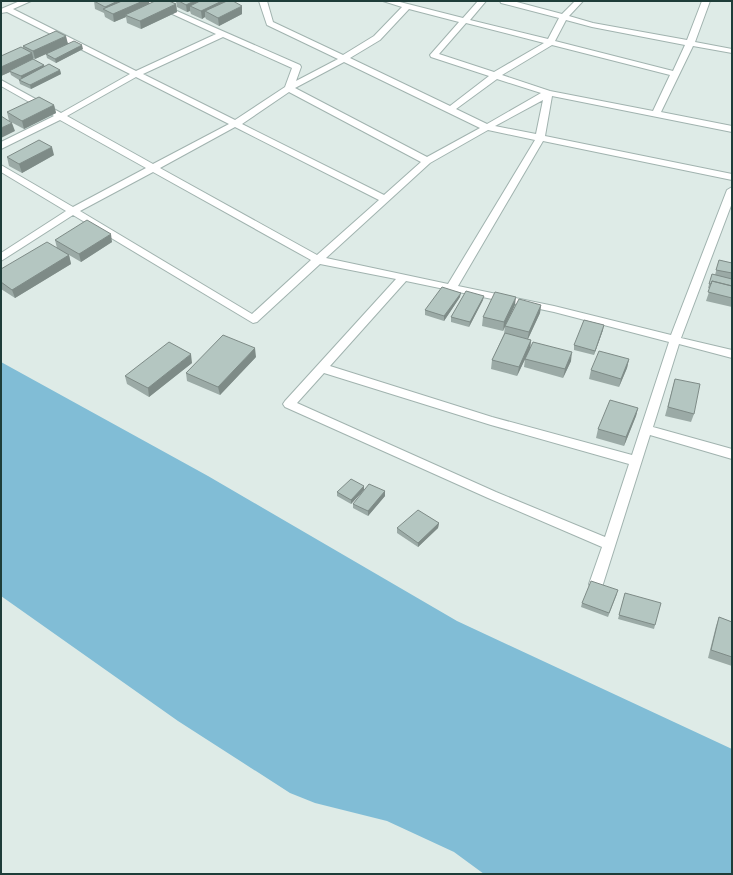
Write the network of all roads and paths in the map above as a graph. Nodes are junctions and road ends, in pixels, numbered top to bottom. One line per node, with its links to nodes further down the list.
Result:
1 (27, 1): 10 (street)
2 (149, 1): 13 (street)
3 (263, 1): 17 (street)
4 (386, 1): 9 (street)
5 (482, 1): 12 (street)
6 (504, 1): 11 (street)
7 (579, 1): 11 (street)
8 (706, 1): 15 (street)
9 (406, 6): 12 (street); 17 (street)
10 (4, 10): 18 (street)
11 (564, 17): 14 (street); 15 (street)
12 (464, 22): 14 (street); 20 (street)
13 (223, 34): 18 (street); 22 (street)
14 (550, 43): 19 (street); 20 (street)
15 (690, 43): 16 (street); 19 (street)
16 (732, 51)
17 (343, 59): 22 (street); 24 (street)
18 (136, 74): 26 (street); 27 (street)
19 (675, 74): 25 (street)
20 (496, 75): 23 (street); 24 (street)
21 (1, 83): 26 (street)
22 (289, 88): 27 (street); 32 (street)
23 (548, 93): 25 (street); 28 (street); 30 (street)
24 (450, 110): 28 (street)
25 (656, 114): 29 (street)
26 (61, 116): 31 (street); 34 (street)
27 (235, 124): 34 (street); 37 (street)
28 (486, 128): 30 (street); 32 (street)
29 (732, 129)
30 (540, 138): 35 (street); 42 (street)
31 (1, 146)
32 (427, 161): 37 (street)
33 (1, 168): 38 (street)
34 (153, 168): 38 (street); 40 (street)
35 (732, 177)
36 (732, 190): 43 (street)
37 (385, 199): 40 (street)
38 (73, 211): 39 (street); 40 (street)
39 (1, 258)
40 (318, 260): 41 (street)
41 (403, 278): 42 (street); 45 (street)
42 (451, 288): 43 (street)
43 (675, 340): 44 (street); 46 (street)
44 (732, 354)
45 (322, 368): 48 (street); 49 (street)
46 (646, 429): 47 (street); 48 (street)
47 (732, 454)
48 (636, 461): 49 (street)
49 (609, 544): 50 (street)
50 (596, 584)

